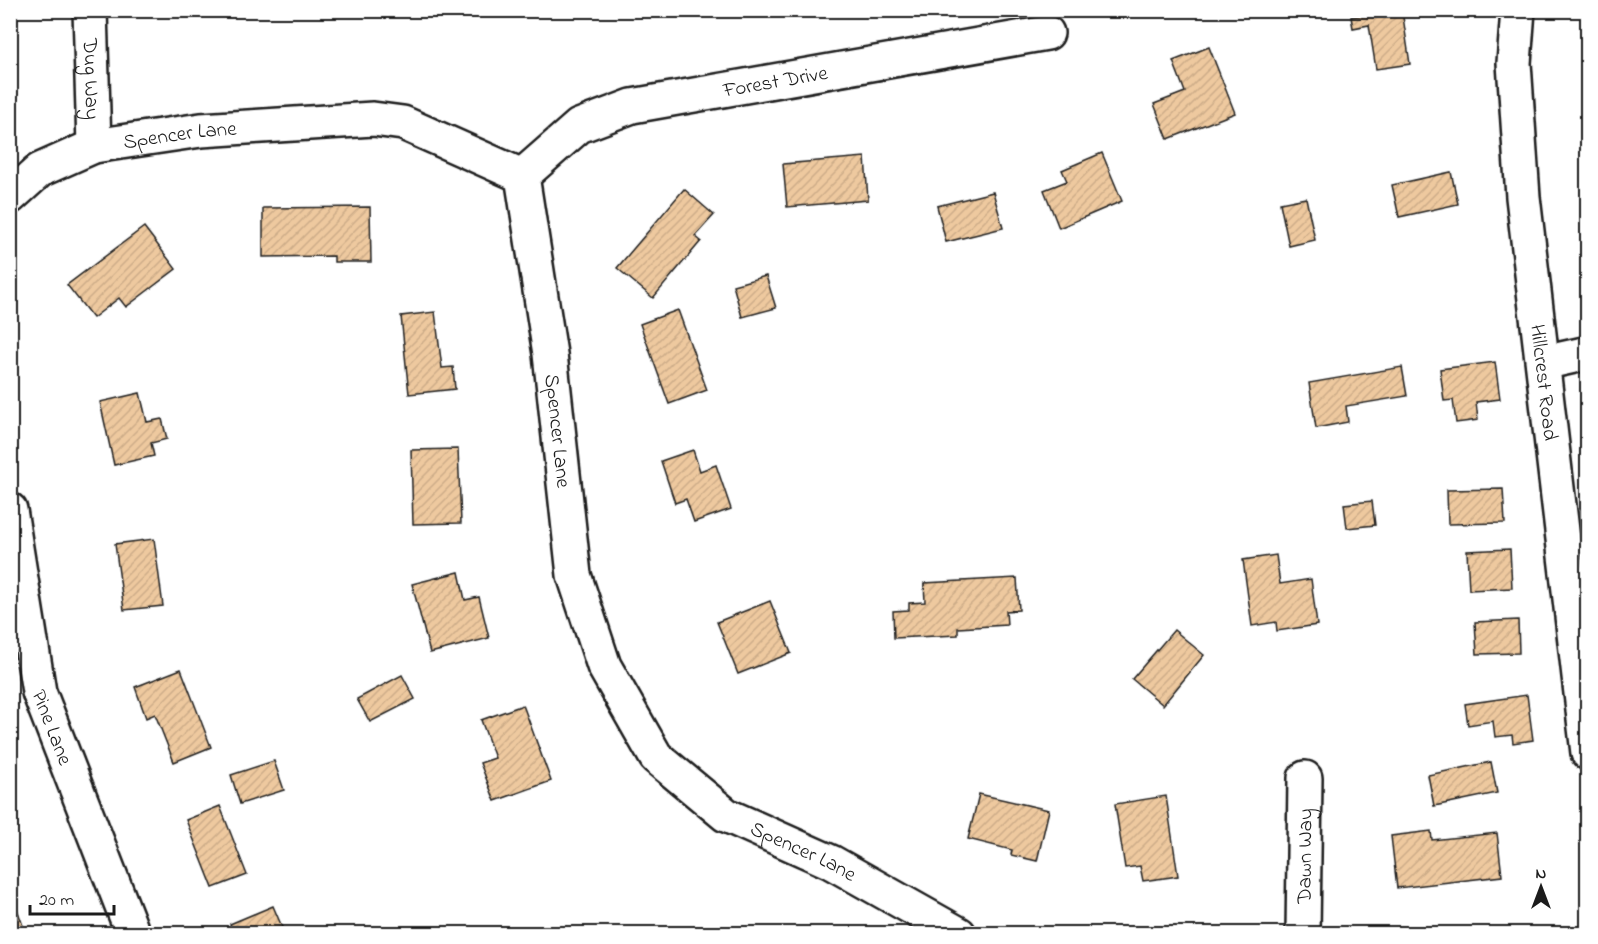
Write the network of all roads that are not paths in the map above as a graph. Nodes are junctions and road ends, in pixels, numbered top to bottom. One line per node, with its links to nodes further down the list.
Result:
1 (90, 10): 4 (street, Dug Way)
2 (1518, 10): 8 (street, Hillcrest Road)
3 (1047, 33): 5 (street, Forest Drive)
4 (94, 146): 5 (street, Spencer Lane); 6 (street)
5 (522, 176): 13 (street, Spencer Lane)
6 (10, 198)
7 (1587, 353): 8 (street)
8 (1543, 363): 10 (street, Hillcrest Road)
9 (10, 510): 12 (street, Pine Lane)
10 (1587, 753)
11 (1305, 778): 14 (street, Dawn Way)
12 (133, 933)
13 (959, 933)
14 (1303, 933)

